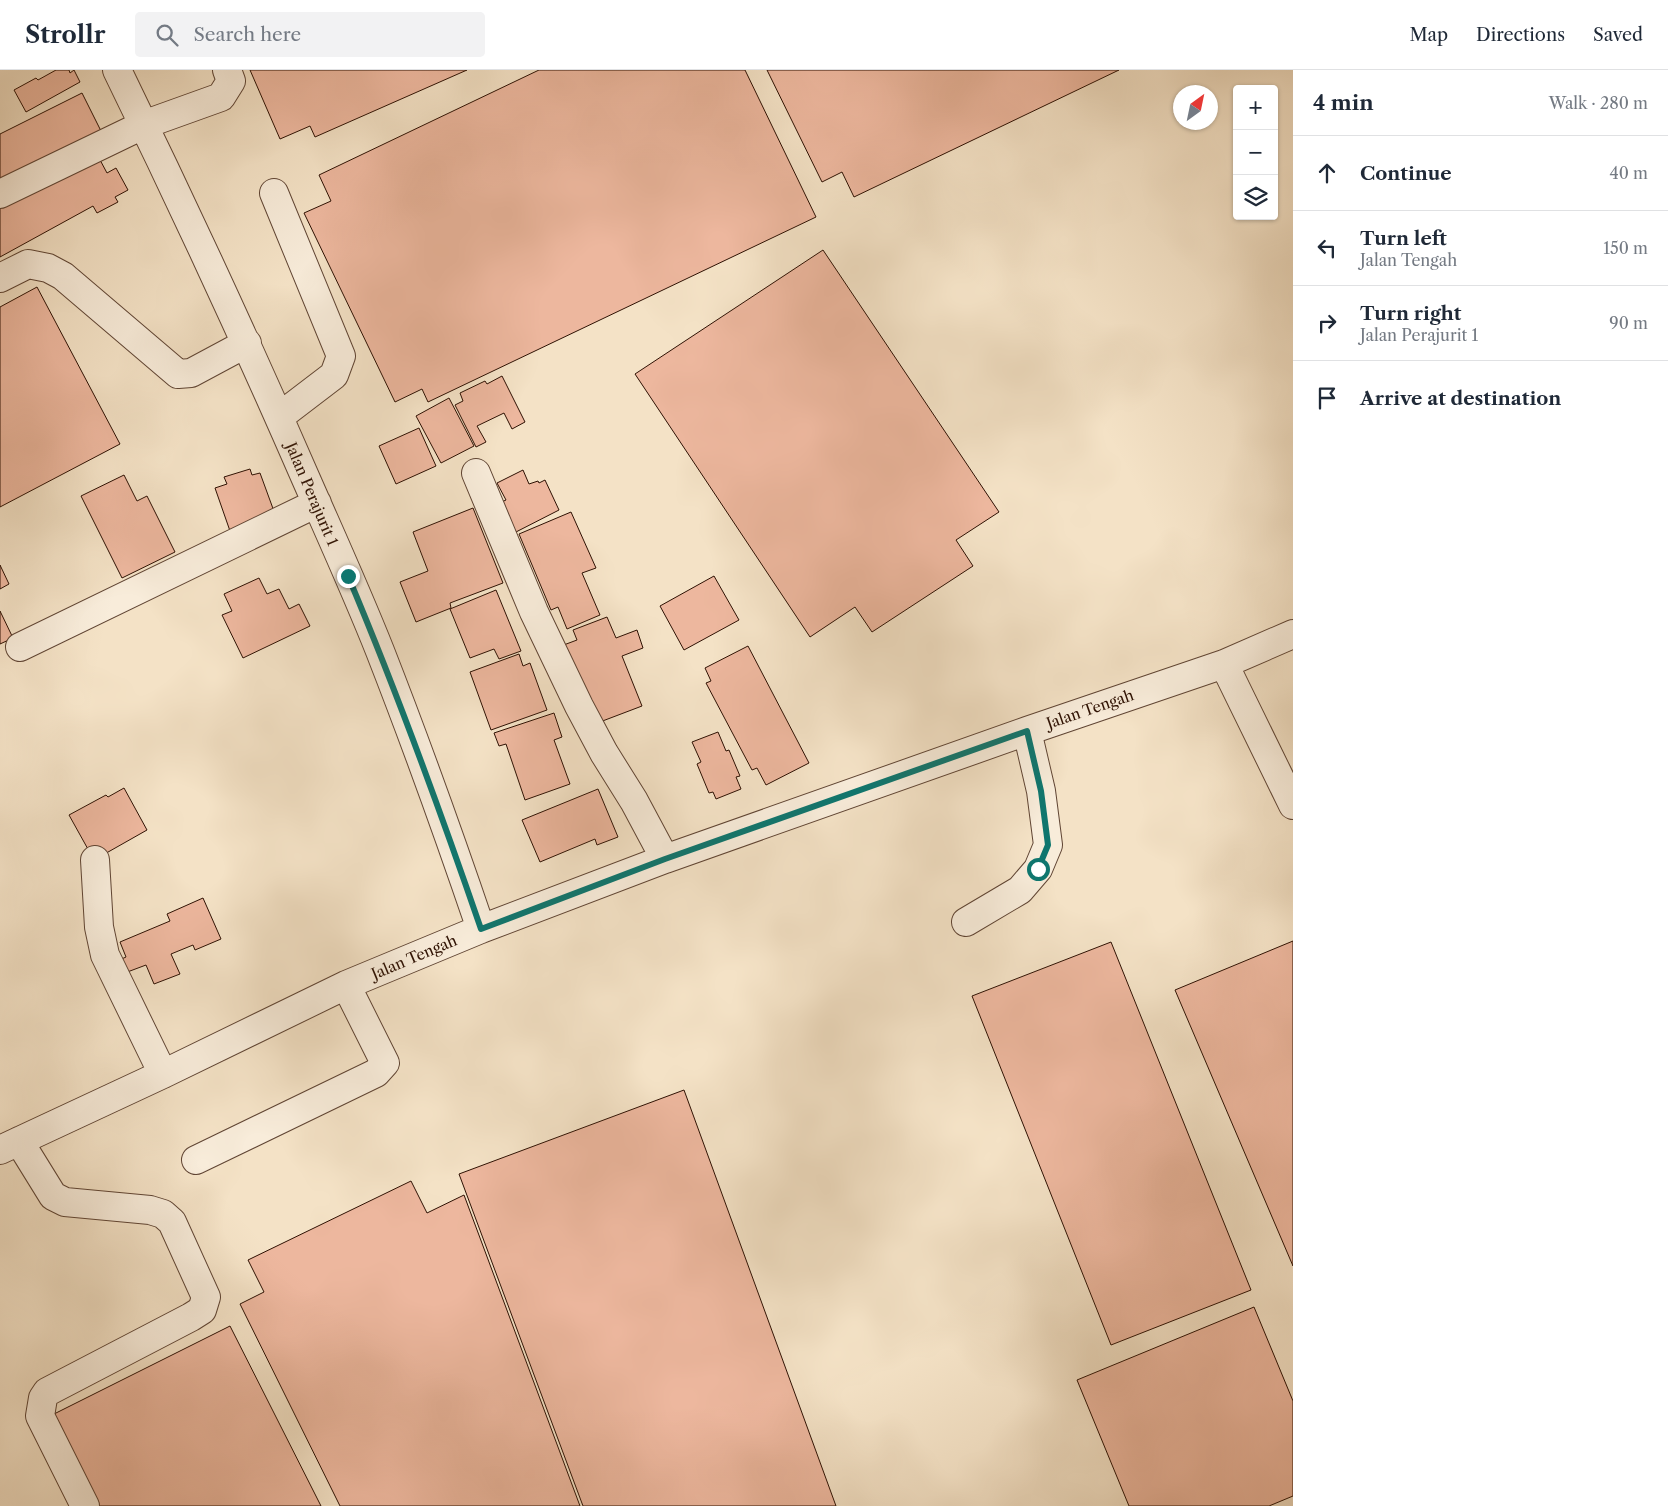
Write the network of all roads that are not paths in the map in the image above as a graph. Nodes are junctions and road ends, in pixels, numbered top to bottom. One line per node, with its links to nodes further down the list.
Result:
1 (117, 70): 3 (street, Jalan Perajurit 1)
2 (227, 70): 3 (street)
3 (143, 125): 5 (street); 7 (street, Jalan Perajurit 1)
4 (274, 193): 8 (street)
5 (0, 194)
6 (0, 278): 7 (street)
7 (247, 343): 8 (street, Jalan Perajurit 1)
8 (279, 417): 10 (street, Jalan Perajurit 1)
9 (476, 473): 16 (street)
10 (317, 503): 12 (street); 19 (street, Jalan Perajurit 1)
11 (1293, 634): 13 (street, Jalan Tengah)
12 (20, 647)
13 (1224, 664): 14 (street, Jalan Tengah); 15 (street)
14 (1027, 731): 16 (street, Jalan Tengah); 18 (street)
15 (1293, 805)
16 (665, 859): 19 (street, Jalan Tengah)
17 (95, 860): 21 (street)
18 (966, 922)
19 (481, 929): 20 (street, Jalan Tengah)
20 (346, 985): 21 (street, Jalan Tengah); 23 (street)
21 (163, 1074): 22 (street, Jalan Tengah)
22 (9, 1145): 24 (street)
23 (196, 1160)
24 (85, 1506)

